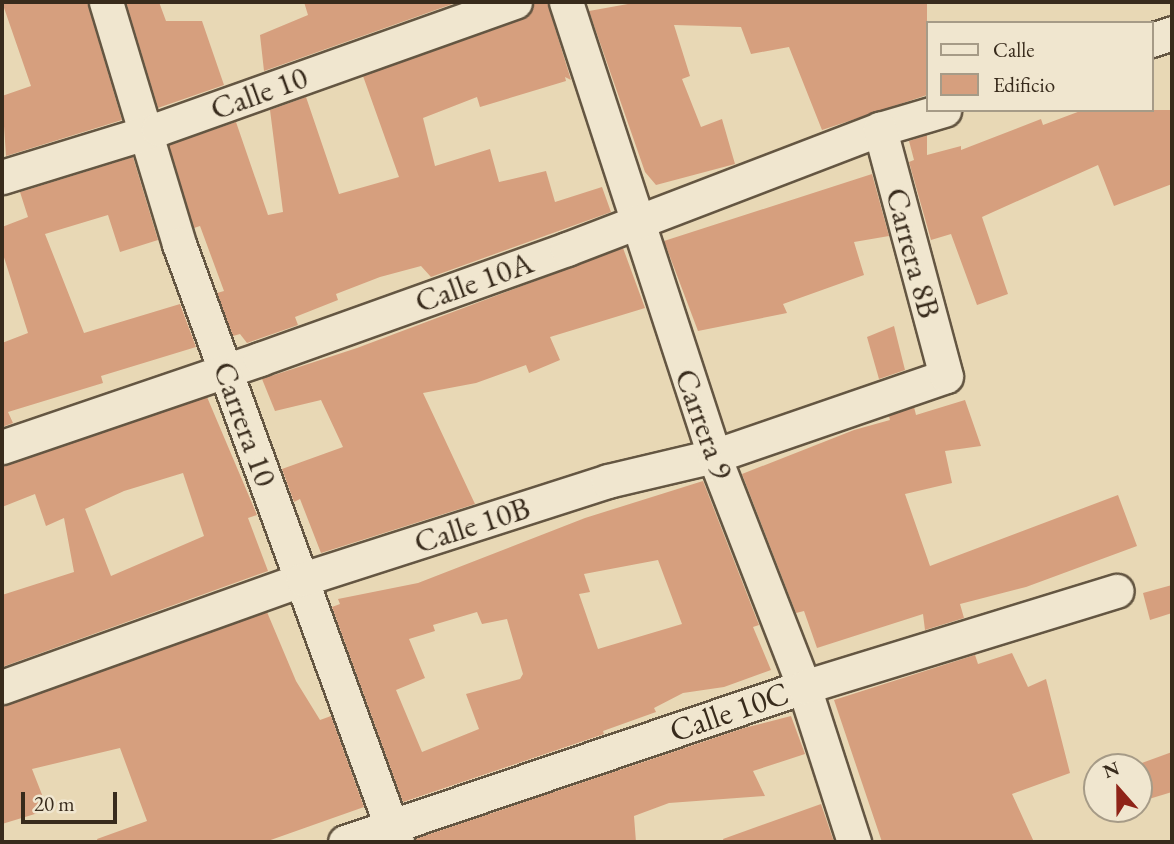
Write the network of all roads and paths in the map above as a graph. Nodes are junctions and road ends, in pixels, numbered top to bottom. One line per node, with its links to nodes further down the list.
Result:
1 (106, 2): 8 (street, Carrera 10)
2 (515, 2): 8 (street, Calle 10)
3 (566, 2): 10 (street, Carrera 9)
4 (1172, 33): 5 (street)
5 (1153, 39)
6 (937, 112): 7 (street, Calle 10A)
7 (880, 129): 10 (street, Calle 10A); 12 (street, Carrera 8B)
8 (145, 131): 9 (street, Calle 10); 11 (street, Carrera 10)
9 (2, 177)
10 (634, 222): 11 (street, Calle 10A); 14 (street, Carrera 9)
11 (225, 370): 13 (street, Calle 10A); 15 (street, Carrera 10)
12 (946, 376): 14 (street, Calle 10B)
13 (2, 447)
14 (714, 456): 15 (street, Calle 10B); 18 (street, Carrera 9)
15 (303, 579): 17 (street, Calle 10B); 19 (street, Carrera 10)
16 (1117, 591): 18 (street, Calle 10C)
17 (2, 687)
18 (804, 687): 19 (street, Calle 10C); 21 (street, Carrera 9)
19 (395, 835): 20 (street, Calle 10C)
20 (345, 842)
21 (854, 842)

